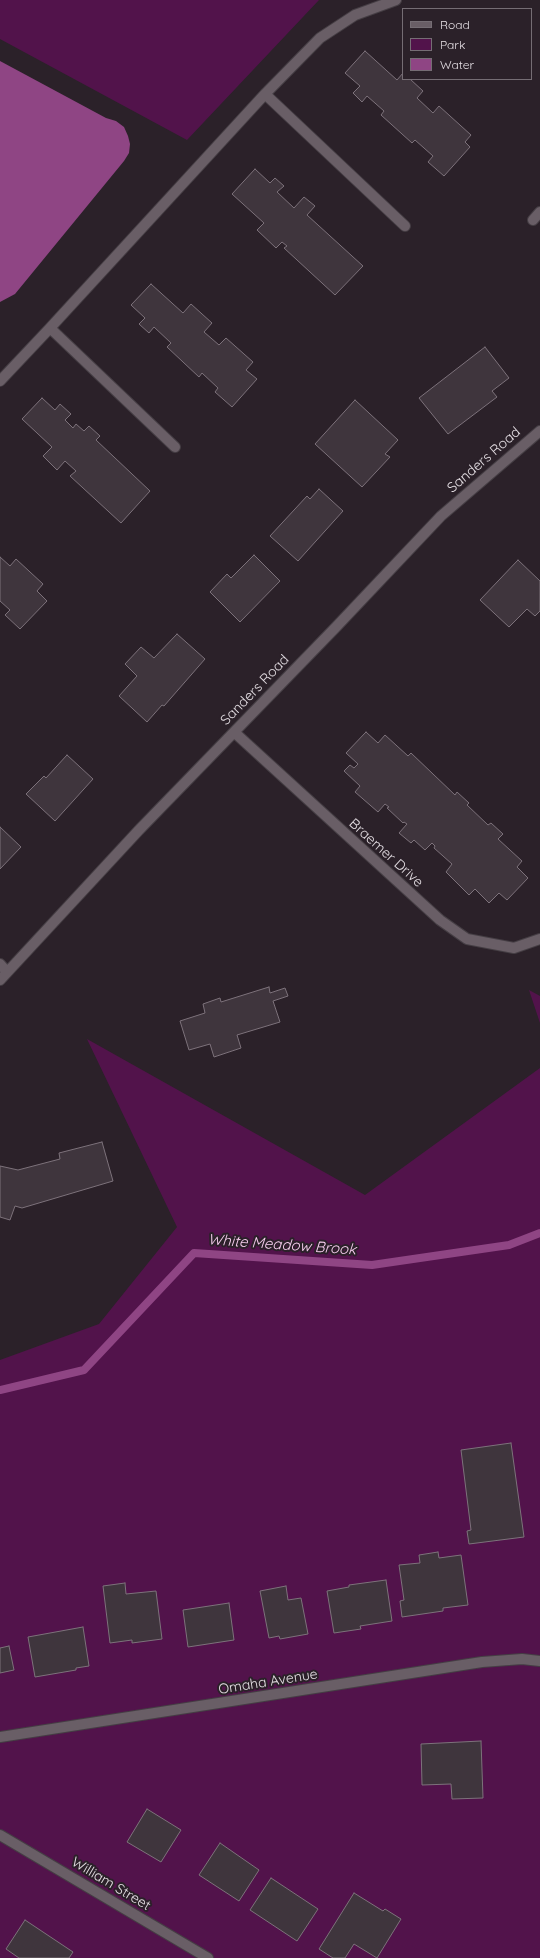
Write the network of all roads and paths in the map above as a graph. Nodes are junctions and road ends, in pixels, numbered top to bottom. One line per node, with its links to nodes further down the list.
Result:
1 (396, 0): 2 (street)
2 (265, 94): 3 (street); 4 (street)
3 (405, 226)
4 (50, 328): 5 (street); 7 (street)
5 (0, 382)
6 (540, 431): 8 (street, Sanders Road)
7 (175, 447)
8 (234, 732): 9 (street, Braemer Drive); 11 (street, Sanders Road)
9 (540, 939)
10 (0, 964): 11 (street)
11 (7, 972): 12 (street, Sanders Road)
12 (0, 980)
13 (540, 1661): 14 (street, Omaha Avenue)
14 (0, 1737)
15 (0, 1835): 16 (street, William Street)
16 (208, 1958)

